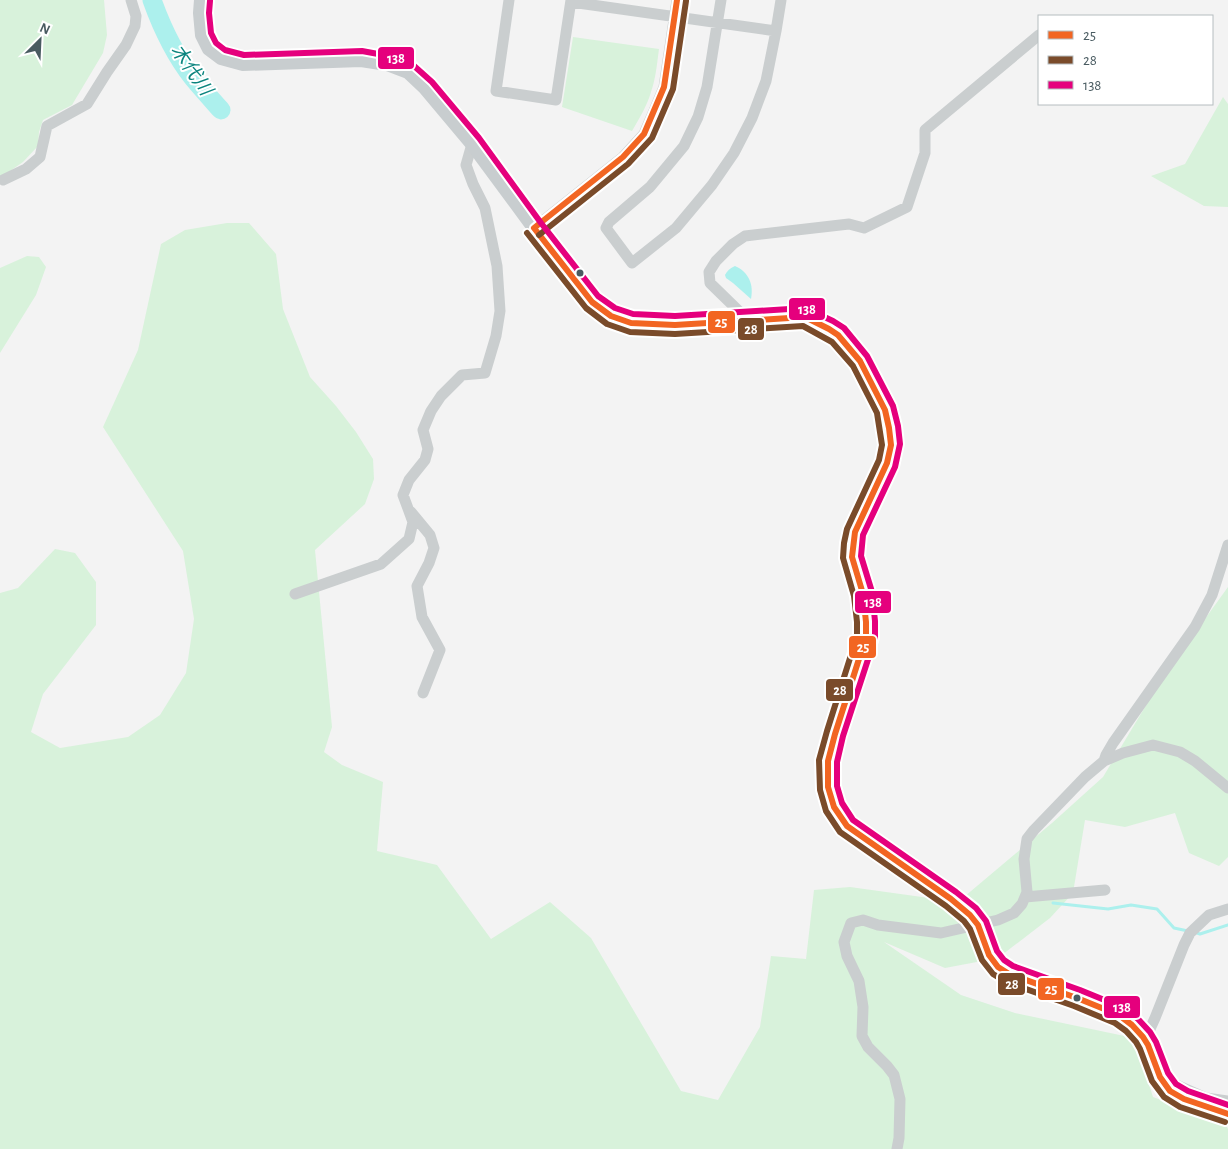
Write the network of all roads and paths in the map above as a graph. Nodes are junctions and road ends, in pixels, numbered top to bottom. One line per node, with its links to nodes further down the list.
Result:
1 (131, 0): 14 (street)
2 (201, 0): 13 (main road)
3 (509, 0): 7 (street)
4 (676, 0): 9 (street)
5 (720, 0): 10 (street)
6 (781, 0): 11 (street)
7 (571, 1): 8 (street)
8 (631, 5): 9 (street)
9 (674, 16): 10 (street); 15 (street)
10 (717, 22): 11 (street); 11 (street)
11 (776, 31)
12 (1038, 36): 16 (street)
13 (472, 144): 15 (main road); 17 (street)
14 (4, 180)
15 (534, 228): 16 (main road)
16 (749, 321): 26 (main road)
17 (408, 509): 19 (street); 20 (street)
18 (1228, 545): 21 (street)
19 (295, 594)
20 (423, 693)
21 (1104, 761): 22 (street); 24 (street)
22 (1228, 788)
23 (1105, 890): 24 (street)
24 (1025, 896): 26 (street)
25 (1228, 909): 27 (street)
26 (978, 925): 27 (main road); 31 (street)
27 (1143, 1037): 28 (main road)
28 (1164, 1083): 29 (street); 30 (main road)
29 (1228, 1101)
30 (1228, 1114)
31 (897, 1149)

